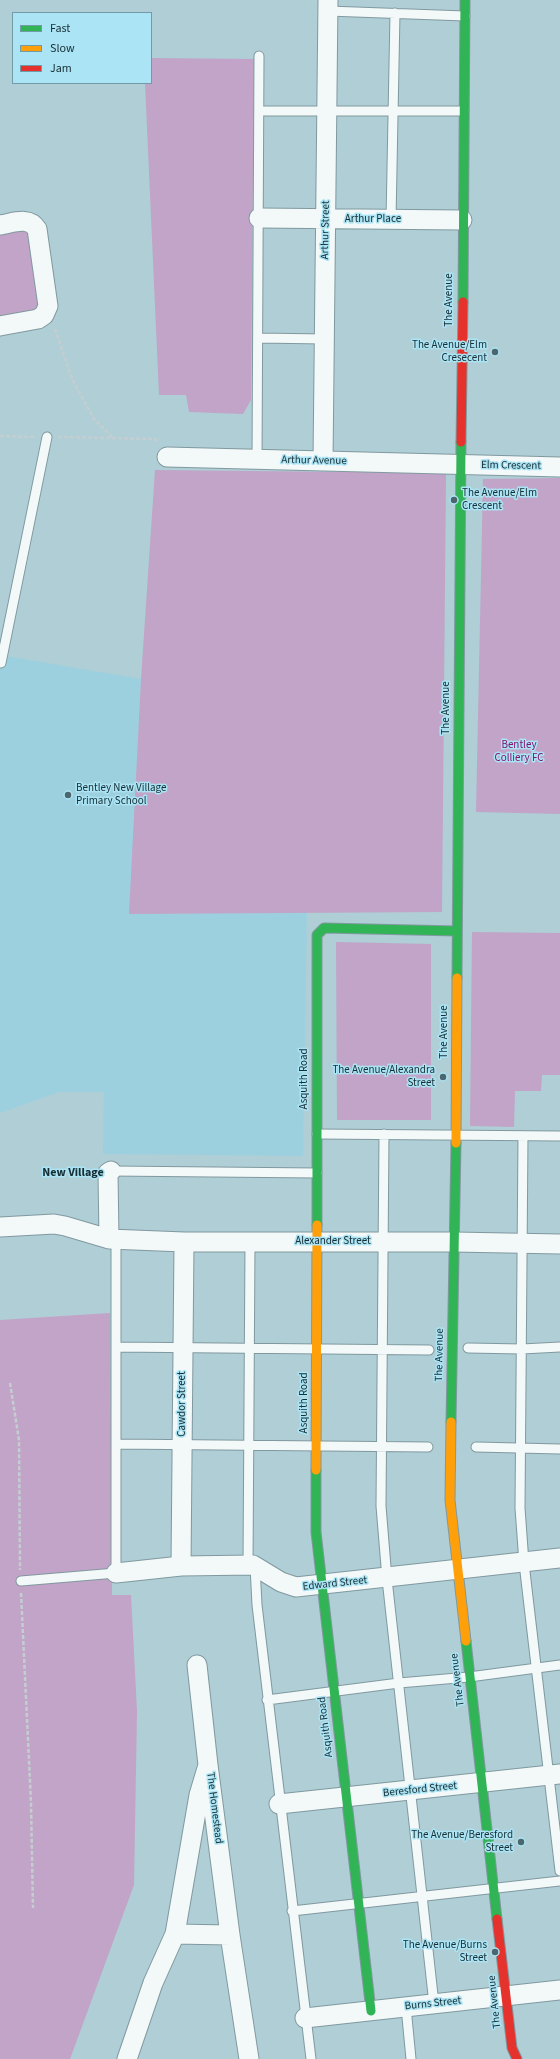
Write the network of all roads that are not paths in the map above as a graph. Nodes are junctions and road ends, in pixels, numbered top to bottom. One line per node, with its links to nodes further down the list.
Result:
1 (465, 0): 4 (street, The Avenue)
2 (328, 5): 3 (lane); 7 (street, Arthur Street)
3 (395, 13): 4 (lane); 8 (lane)
4 (465, 16): 9 (street, The Avenue)
5 (259, 56): 6 (lane)
6 (259, 110): 7 (lane); 10 (lane)
7 (327, 111): 8 (lane); 11 (street, Arthur Street)
8 (393, 111): 9 (lane); 12 (lane)
9 (464, 111): 13 (street, The Avenue)
10 (259, 218): 11 (street, Arthur Place); 16 (lane)
11 (326, 219): 12 (street, Arthur Place); 17 (street, Arthur Street)
12 (391, 220): 13 (street, Arthur Place)
13 (462, 220): 22 (street, The Avenue)
14 (0, 225): 15 (street)
15 (0, 326)
16 (258, 338): 17 (lane); 20 (lane)
17 (325, 338): 21 (street, Arthur Street)
18 (47, 437): 24 (lane)
19 (172, 457): 20 (street, Arthur Avenue)
20 (257, 460): 21 (street, Arthur Avenue)
21 (323, 461): 22 (street, Arthur Avenue)
22 (461, 464): 23 (street, Elm Crescent); 25 (street, The Avenue)
23 (560, 467)
24 (1, 663)
25 (458, 931): 26 (street, Asquith Road); 28 (street, The Avenue)
26 (317, 1134): 27 (lane); 32 (street, Asquith Road)
27 (384, 1134): 28 (lane); 38 (lane)
28 (456, 1134): 29 (lane); 39 (street, The Avenue)
29 (523, 1136): 30 (lane); 40 (lane)
30 (560, 1136)
31 (111, 1171): 32 (lane); 34 (street)
32 (317, 1173): 37 (street, Asquith Road)
33 (0, 1228): 34 (street, Alexander Street)
34 (110, 1239): 35 (street, Alexander Street); 42 (lane)
35 (184, 1242): 36 (street, Alexander Street); 43 (street, Cawdor Street)
36 (250, 1242): 37 (street, Alexander Street); 44 (lane)
37 (318, 1242): 38 (street, Alexander Street); 47 (street, Asquith Road)
38 (383, 1242): 39 (street, Alexander Street); 48 (lane)
39 (454, 1242): 40 (street, Alexander Street); 64 (street, The Avenue)
40 (523, 1243): 41 (street, Alexander Street); 49 (lane)
41 (560, 1244)
42 (116, 1347): 43 (lane); 51 (lane)
43 (183, 1347): 44 (lane); 52 (street, Cawdor Street)
44 (249, 1347): 47 (lane); 53 (lane)
45 (560, 1347): 49 (lane)
46 (468, 1348): 49 (lane)
47 (317, 1349): 48 (lane); 54 (street, Asquith Road)
48 (382, 1349): 50 (lane); 55 (lane)
49 (522, 1349): 58 (lane)
50 (429, 1350)
51 (116, 1444): 52 (lane); 65 (lane)
52 (182, 1444): 53 (lane); 63 (street, Cawdor Street)
53 (248, 1445): 54 (lane); 62 (lane)
54 (317, 1445): 55 (lane); 68 (street, Asquith Road)
55 (382, 1446): 56 (lane); 66 (lane)
56 (428, 1447)
57 (476, 1447): 58 (lane)
58 (521, 1448): 59 (lane); 61 (lane)
59 (560, 1449)
60 (560, 1558): 61 (street, Edward Street)
61 (524, 1563): 64 (street, Edward Street); 71 (lane)
62 (251, 1565): 63 (street); 68 (street, Edward Street); 75 (lane)
63 (182, 1566): 65 (street)
64 (456, 1570): 66 (street, Edward Street); 72 (street, The Avenue)
65 (116, 1573): 67 (lane)
66 (387, 1579): 68 (street, Edward Street); 73 (lane)
67 (21, 1581)
68 (322, 1585): 74 (street, Asquith Road)
69 (197, 1665): 76 (street)
70 (560, 1665): 71 (lane)
71 (537, 1668): 72 (lane); 77 (lane)
72 (469, 1677): 73 (lane); 78 (street, The Avenue)
73 (399, 1683): 74 (lane); 79 (lane)
74 (334, 1691): 75 (lane); 80 (street, Asquith Road)
75 (268, 1700): 81 (lane)
76 (208, 1765): 88 (street, The Homestead); 89 (street, The Homestead)
77 (555, 1774): 78 (street, Beresford Street); 82 (lane)
78 (482, 1783): 79 (street, Beresford Street); 84 (street, The Avenue)
79 (412, 1790): 80 (street, Beresford Street); 85 (lane)
80 (346, 1798): 81 (street, Beresford Street); 86 (street, Asquith Road)
81 (280, 1804): 87 (lane)
82 (560, 1871)
83 (560, 1881): 84 (lane)
84 (494, 1888): 85 (lane); 91 (street, The Avenue)
85 (424, 1896): 86 (lane); 92 (lane)
86 (359, 1904): 87 (lane); 94 (street, Asquith Road)
87 (292, 1911): 95 (lane)
88 (175, 1934): 89 (street); 97 (street, The Homestead)
89 (230, 1935): 98 (street, The Homestead)
90 (560, 1990): 91 (street, Burns Street)
91 (507, 1996): 92 (street, Burns Street); 96 (street, The Avenue)
92 (434, 2004): 93 (street, Burns Street)
93 (406, 2007): 94 (street, Burns Street); 100 (lane)
94 (371, 2011): 95 (street, Burns Street)
95 (305, 2018): 99 (lane)
96 (516, 2058)
97 (127, 2059)
98 (249, 2059)
99 (311, 2059)
100 (411, 2059)

